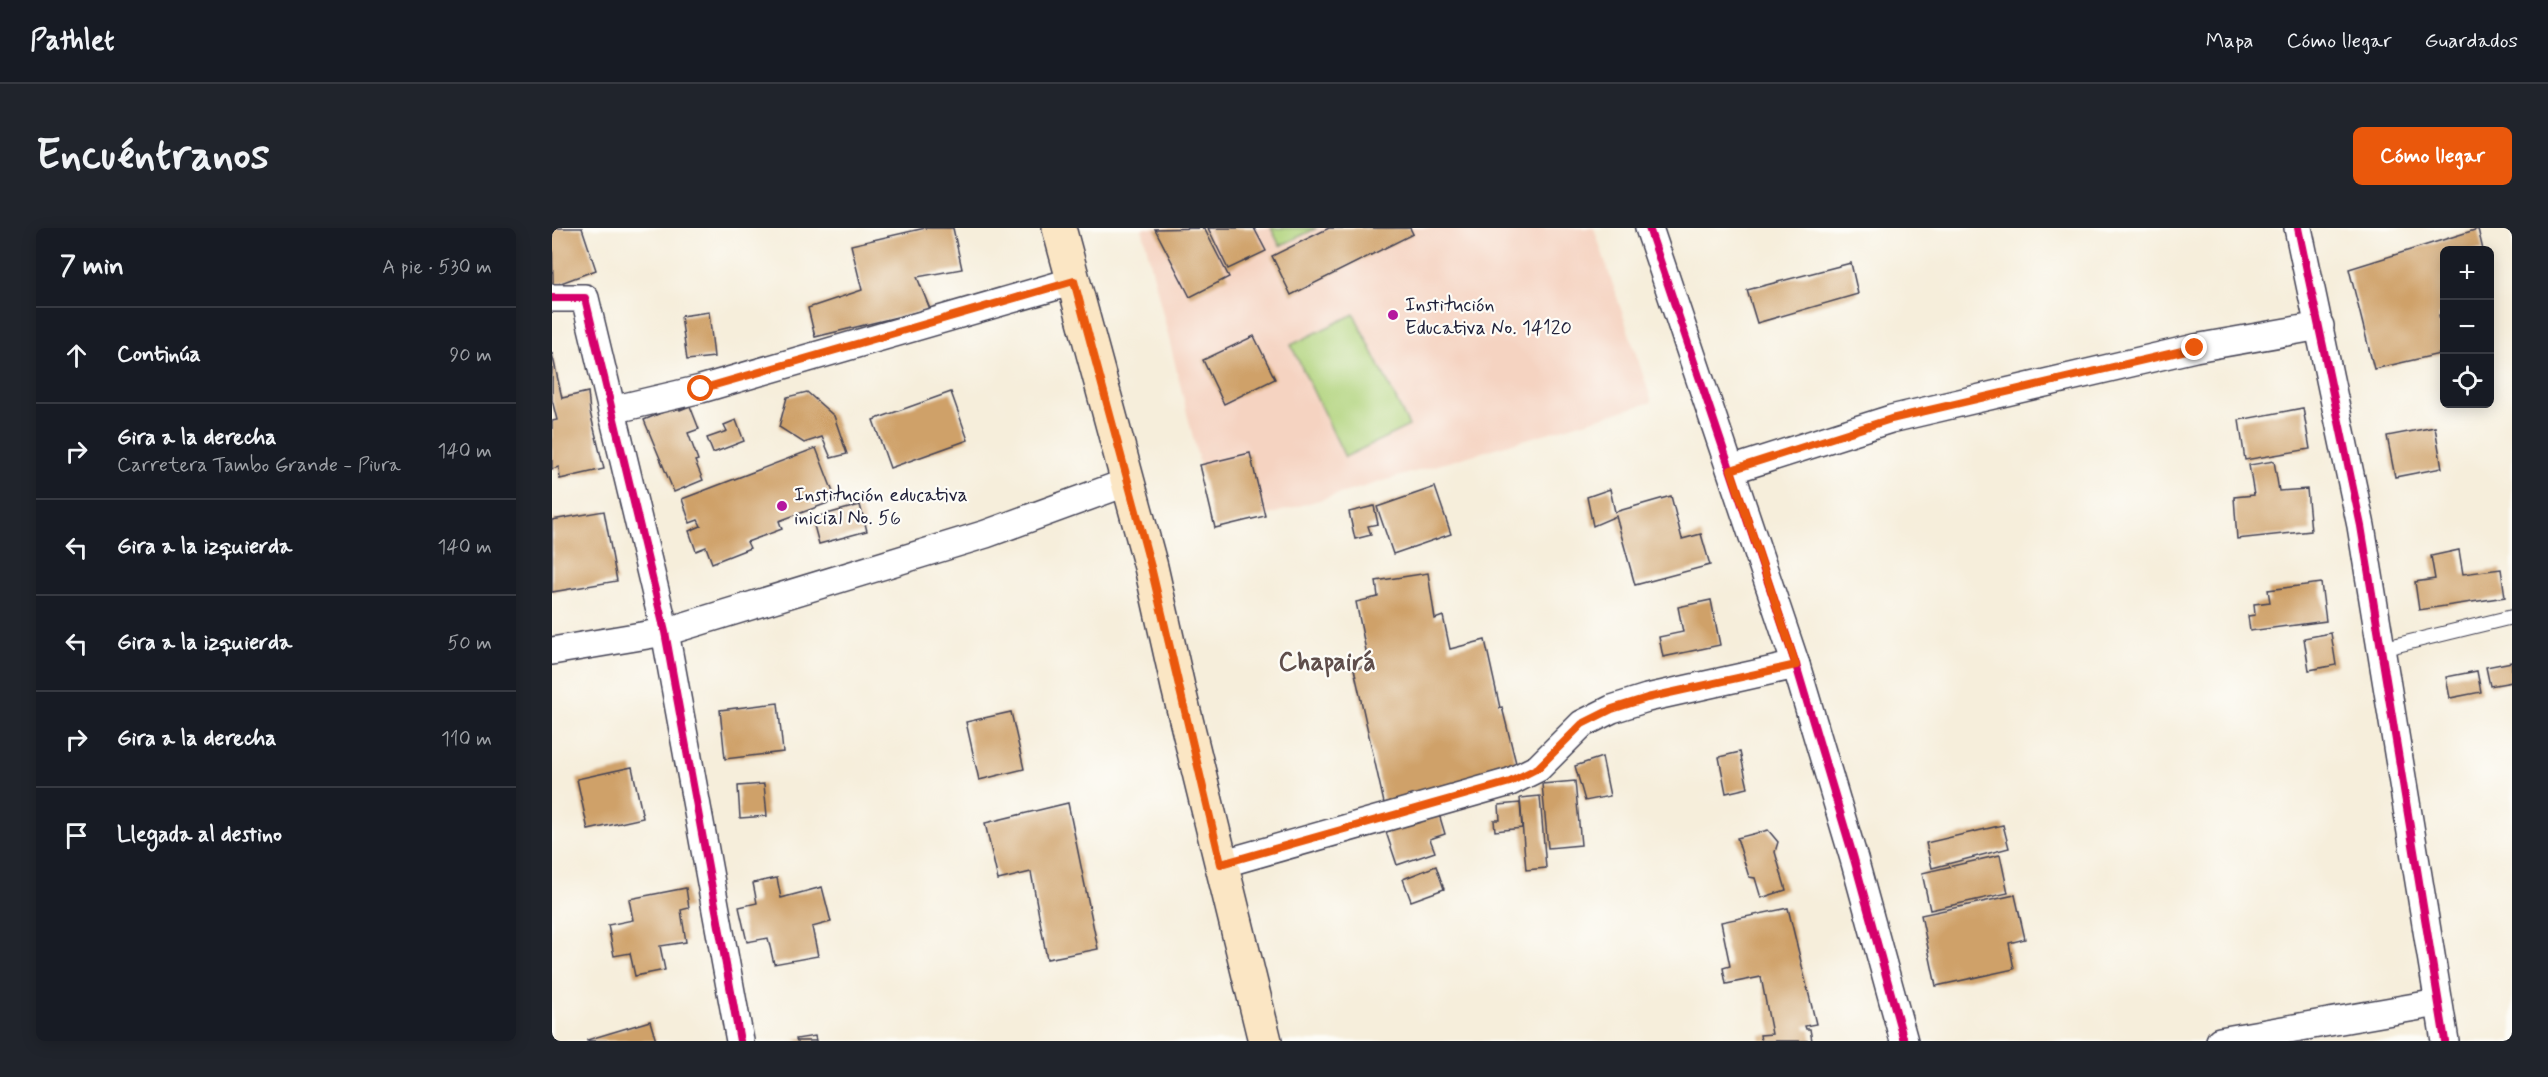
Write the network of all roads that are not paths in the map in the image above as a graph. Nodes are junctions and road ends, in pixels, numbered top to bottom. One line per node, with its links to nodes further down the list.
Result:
1 (1059, 228): 4 (main road)
2 (1649, 228): 8 (street)
3 (2298, 228): 6 (street)
4 (1074, 281): 7 (street); 9 (main road)
5 (552, 298): 7 (street)
6 (2320, 326): 8 (street); 12 (street)
7 (612, 410): 11 (street)
8 (1731, 470): 14 (street)
9 (1128, 482): 11 (street); 15 (main road)
10 (2512, 617): 12 (lane)
11 (665, 632): 13 (street); 17 (street)
12 (2381, 649): 16 (street)
13 (552, 651)
14 (1796, 665): 15 (street); 19 (street)
15 (1221, 864): 18 (main road)
16 (2438, 1003): 20 (street); 21 (street)
17 (740, 1041)
18 (1265, 1041)
19 (1904, 1041)
20 (2220, 1041)
21 (2445, 1041)

